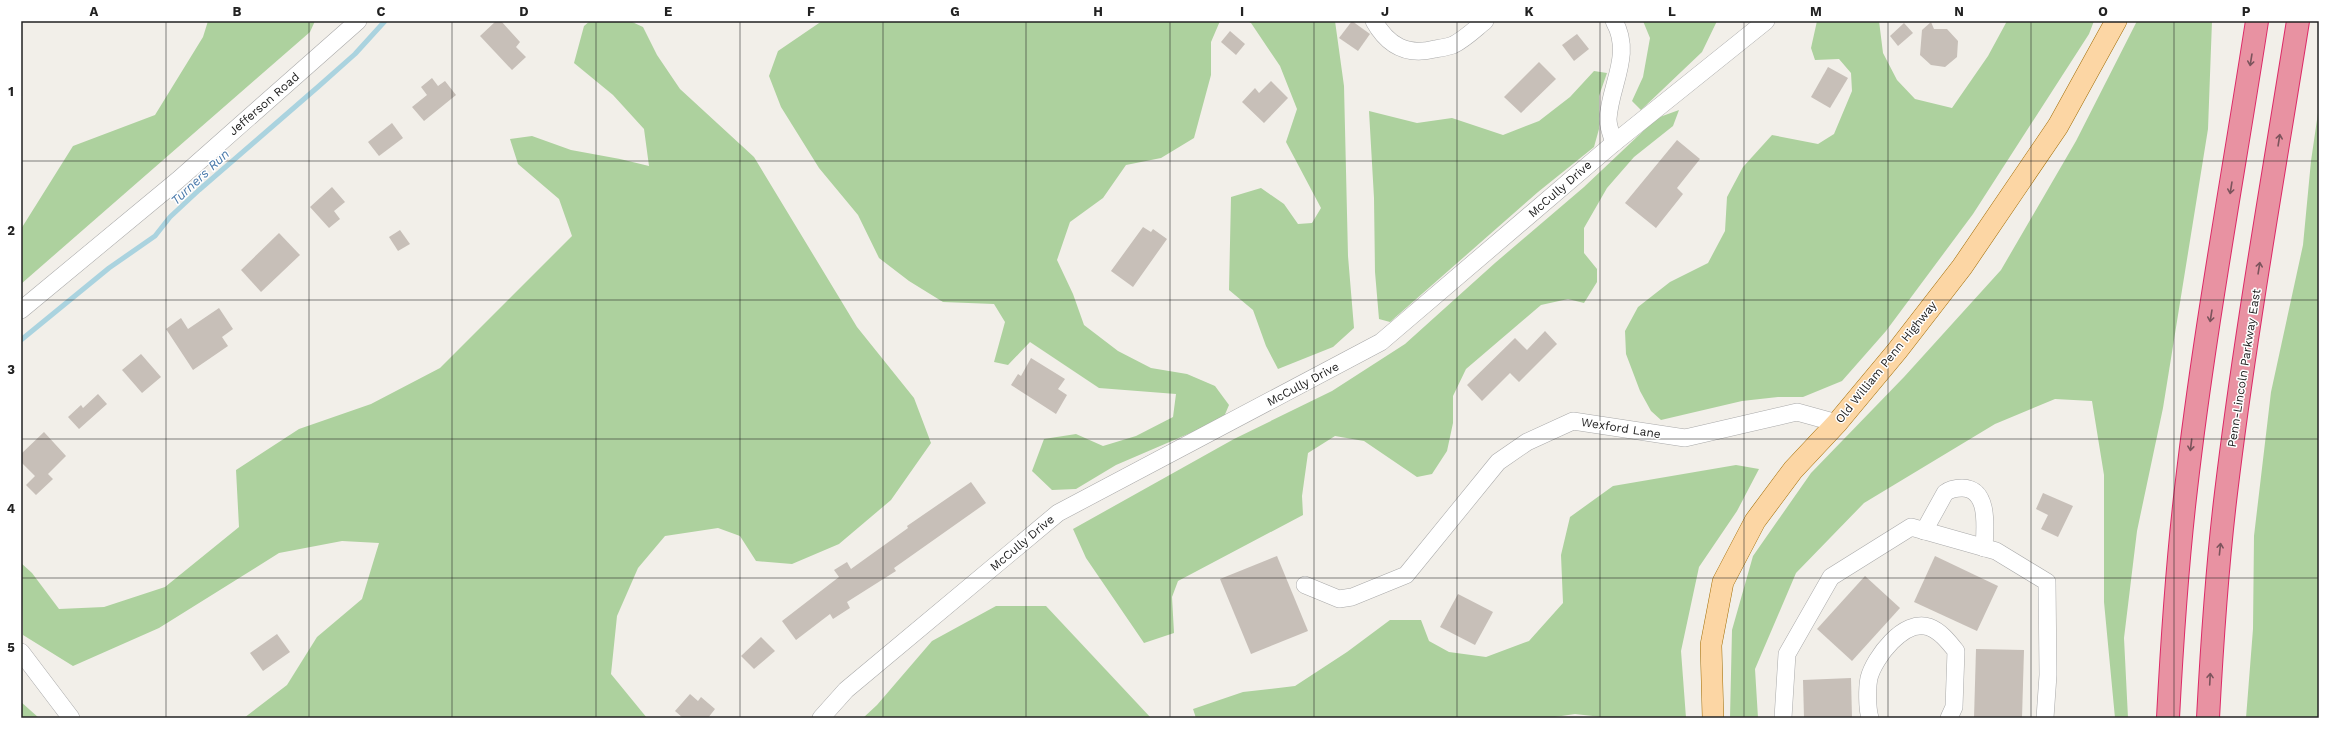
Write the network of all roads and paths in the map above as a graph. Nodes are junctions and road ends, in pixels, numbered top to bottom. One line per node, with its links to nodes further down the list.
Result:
1 (358, 21): 10 (street, Jefferson Road)
2 (1374, 21): 3 (street)
3 (1485, 21)
4 (1614, 21): 9 (street)
5 (1766, 21): 9 (street, McCully Drive)
6 (2116, 21): 11 (main road, Old William Penn Highway)
7 (2257, 21): 23 (highway, one-way to 23)
8 (2298, 21): 24 (highway, Penn-Lincoln Parkway East, one-way to 8)
9 (1614, 143): 17 (street, McCully Drive)
10 (21, 310)
11 (1837, 423): 14 (street, Wexford Lane); 18 (main road, Old William Penn Highway)
12 (1924, 531): 13 (street); 13 (street); 19 (street)
13 (1984, 548): 22 (street)
14 (1305, 585)
15 (21, 652): 16 (street)
16 (71, 718)
17 (821, 718)
18 (1713, 718)
19 (1783, 718)
20 (1870, 718): 21 (street)
21 (1948, 718)
22 (2045, 718)
23 (2168, 718)
24 (2208, 718)

